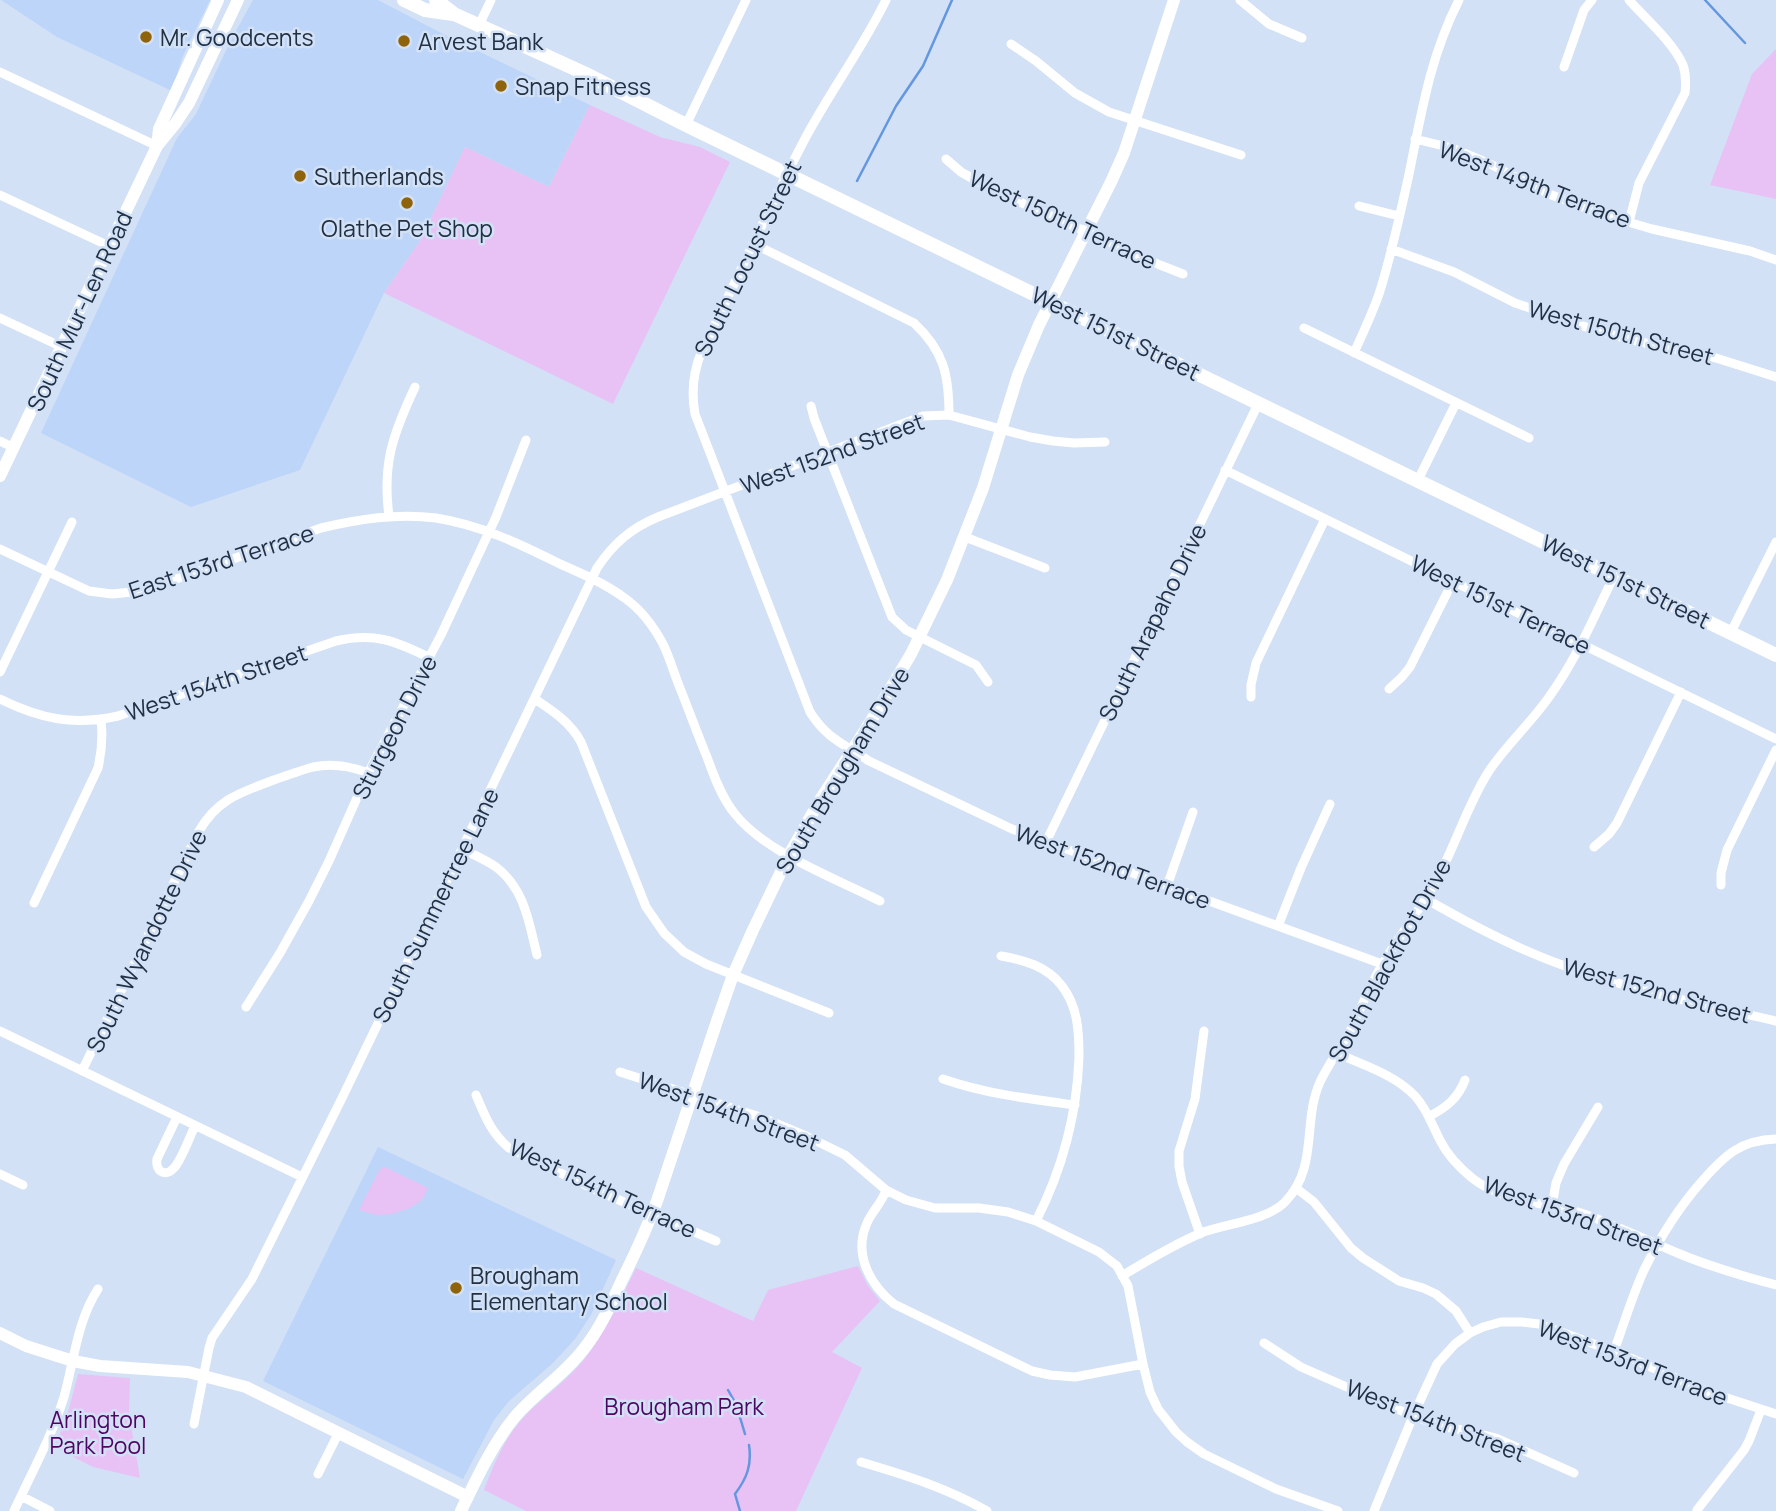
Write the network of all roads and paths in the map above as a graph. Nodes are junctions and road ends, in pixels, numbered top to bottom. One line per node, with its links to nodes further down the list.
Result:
1 (238, 0): 19 (street, South Mur-Len Road)
2 (404, 0): 13 (main road, West 151st Street)
3 (436, 0): 13 (main road, West 151st Street)
4 (491, 0): 14 (street)
5 (746, 0): 21 (street)
6 (886, 0): 26 (street, South Locust Street)
7 (1174, 0): 20 (street, South Brougham Drive)
8 (1240, 0): 15 (street)
9 (1459, 0): 22 (street)
10 (1592, 0): 17 (street)
11 (1629, 0): 30 (street)
12 (216, 6): 19 (street); 23 (street, South Mur-Len Road)
13 (454, 14): 14 (main road, West 151st Street)
14 (479, 25): 21 (main road, West 151st Street)
15 (1302, 38)
16 (1010, 44): 20 (street)
17 (1564, 68)
18 (0, 72): 23 (street)
19 (202, 74): 23 (street, South Mur-Len Road)
20 (1135, 121): 24 (street); 31 (street, South Brougham Drive)
21 (685, 125): 26 (main road, West 151st Street)
22 (1415, 139): 29 (street); 30 (street, West 149th Terrace)
23 (158, 146): 33 (street, South Mur-Len Road)
24 (1241, 155)
25 (946, 159): 31 (street, West 150th Terrace)
26 (787, 174): 32 (street, South Locust Street); 37 (main road, West 151st Street)
27 (0, 195): 33 (street)
28 (1359, 206): 29 (street)
29 (1399, 216): 34 (street)
30 (1629, 222): 35 (street, West 149th Terrace)
31 (1086, 233): 36 (street, West 150th Terrace); 37 (street, South Brougham Drive)
32 (754, 244): 47 (street); 58 (street, South Locust Street)
33 (109, 246): 40 (street, South Mur-Len Road)
34 (1391, 249): 41 (street); 42 (street, West 150th Street)
35 (1776, 260)
36 (1183, 274)
37 (1052, 302): 44 (main road, West 151st Street); 48 (street, South Brougham Drive)
38 (0, 318): 40 (street)
39 (1304, 328): 41 (street)
40 (62, 347): 53 (street, South Mur-Len Road)
41 (1354, 353): 45 (street)
42 (1776, 377)
43 (415, 387): 59 (street)
44 (1259, 402): 55 (street, South Arapaho Drive); 57 (main road, West 151st Street)
45 (1457, 403): 49 (street); 57 (street)
46 (811, 405): 54 (street)
47 (949, 415): 48 (street, West 152nd Street); 54 (street, West 152nd Street)
48 (1001, 429): 52 (street, West 152nd Street); 63 (street, South Brougham Drive)
49 (1529, 438)
50 (526, 440): 62 (street, Sturgeon Drive)
51 (0, 441): 53 (street)
52 (1105, 442)
53 (14, 448): 56 (street, South Mur-Len Road)
54 (828, 452): 58 (street, West 152nd Street); 72 (street)
55 (1225, 470): 60 (street, West 151st Terrace); 90 (street, South Arapaho Drive)
56 (0, 476)
57 (1418, 480): 68 (main road, West 151st Street)
58 (724, 492): 69 (street, South Summertree Lane); 85 (street, South Locust Street)
59 (389, 516): 62 (street, East 153rd Terrace); 67 (street, East 153rd Terrace)
60 (1325, 519): 70 (street, West 151st Terrace); 80 (street)
61 (72, 522): 67 (street)
62 (489, 531): 69 (street); 75 (street, Sturgeon Drive)
63 (965, 537): 66 (street); 72 (street, South Brougham Drive)
64 (1776, 542): 71 (street)
65 (0, 549): 67 (street, East 153rd Terrace)
66 (1045, 568)
67 (48, 572): 76 (street)
68 (1614, 576): 71 (main road, West 151st Street); 73 (street, South Blackfoot Drive)
69 (593, 579): 82 (street, South Summertree Lane); 93 (street)
70 (1452, 581): 73 (street, West 151st Terrace); 78 (street)
71 (1731, 632): 74 (main road, West 151st Street)
72 (920, 636): 77 (street); 85 (street, South Brougham Drive)
73 (1581, 644): 79 (street, West 151st Terrace); 96 (street, South Blackfoot Drive)
74 (1776, 654)
75 (430, 658): 83 (street, West 154th Street); 87 (street, Sturgeon Drive)
76 (0, 672)
77 (988, 682)
78 (1389, 689)
79 (1681, 692): 84 (street, West 151st Terrace); 91 (street)
80 (1251, 696)
81 (0, 699): 83 (street, West 154th Street)
82 (535, 699): 92 (street, South Summertree Lane); 103 (street)
83 (101, 720): 98 (street)
84 (1776, 739)
85 (852, 749): 90 (street, West 152nd Terrace); 93 (street, South Brougham Drive)
86 (1776, 750): 94 (street)
87 (369, 774): 104 (street, Sturgeon Drive); 110 (street, South Wyandotte Drive)
88 (1330, 804): 99 (street)
89 (1193, 812): 95 (street)
90 (1046, 842): 95 (street, West 152nd Terrace)
91 (1594, 847)
92 (462, 849): 100 (street); 123 (street, South Summertree Lane)
93 (789, 855): 97 (street); 103 (street, South Brougham Drive)
94 (1721, 885)
95 (1167, 886): 99 (street, West 152nd Terrace)
96 (1426, 899): 102 (street, South Blackfoot Drive); 106 (street, West 152nd Street)
97 (880, 901)
98 (34, 903)
99 (1278, 926): 102 (street, West 152nd Terrace)
100 (537, 955)
101 (1001, 956): 116 (street)
102 (1382, 964): 109 (street, South Blackfoot Drive)
103 (733, 975): 105 (street); 115 (street, South Brougham Drive)
104 (246, 1007)
105 (829, 1013)
106 (1776, 1021)
107 (0, 1031): 110 (street)
108 (1204, 1031): 130 (street)
109 (1337, 1053): 118 (street, West 153rd Street); 125 (street, South Blackfoot Drive)
110 (82, 1071): 119 (street)
111 (621, 1072): 115 (street, West 154th Street)
112 (943, 1079): 116 (street)
113 (1465, 1080): 118 (street)
114 (476, 1094): 128 (street, West 154th Terrace)
115 (693, 1095): 126 (street, West 154th Street); 128 (street, South Brougham Drive)
116 (1075, 1105): 129 (street)
117 (1598, 1107): 127 (street)
118 (1430, 1116): 127 (street, West 153rd Street)
119 (177, 1117): 120 (street); 120 (street)
120 (195, 1126): 123 (street)
121 (1776, 1139): 132 (street)
122 (0, 1174): 124 (street)
123 (302, 1177): 142 (street, South Summertree Lane)
124 (23, 1185)
125 (1296, 1188): 130 (street, South Blackfoot Drive); 136 (street)
126 (886, 1190): 129 (street); 141 (street)
127 (1552, 1206): 132 (street, West 153rd Street)
128 (653, 1214): 131 (street, West 154th Terrace); 152 (street, South Brougham Drive)
129 (1036, 1221): 133 (street)
130 (1200, 1234): 133 (street, South Blackfoot Drive)
131 (716, 1241)
132 (1657, 1244): 134 (street, West 153rd Street); 139 (street)
133 (1122, 1276): 141 (street)
134 (1776, 1285)
135 (99, 1289): 140 (street)
136 (1470, 1332): 139 (street, West 153rd Terrace); 145 (street)
137 (0, 1333): 140 (street)
138 (1264, 1343): 145 (street, West 154th Street)
139 (1614, 1351): 143 (street, West 153rd Terrace)
140 (73, 1361): 142 (street); 151 (street)
141 (1143, 1364): 158 (street)
142 (203, 1375): 146 (street, South Summertree Lane); 147 (street)
143 (1761, 1410): 144 (street, West 153rd Terrace); 153 (street)
144 (1776, 1414)
145 (1413, 1416): 149 (street, West 154th Street); 159 (street)
146 (194, 1424)
147 (339, 1432): 150 (street); 152 (street)
148 (861, 1462): 157 (street)
149 (1574, 1473)
150 (318, 1474)
151 (21, 1496): 154 (street); 155 (street)
152 (468, 1497): 156 (street, South Brougham Drive)
153 (1697, 1510)
154 (13, 1511)
155 (50, 1511)
156 (461, 1511)
157 (987, 1511)
158 (1338, 1511)
159 (1374, 1511)

